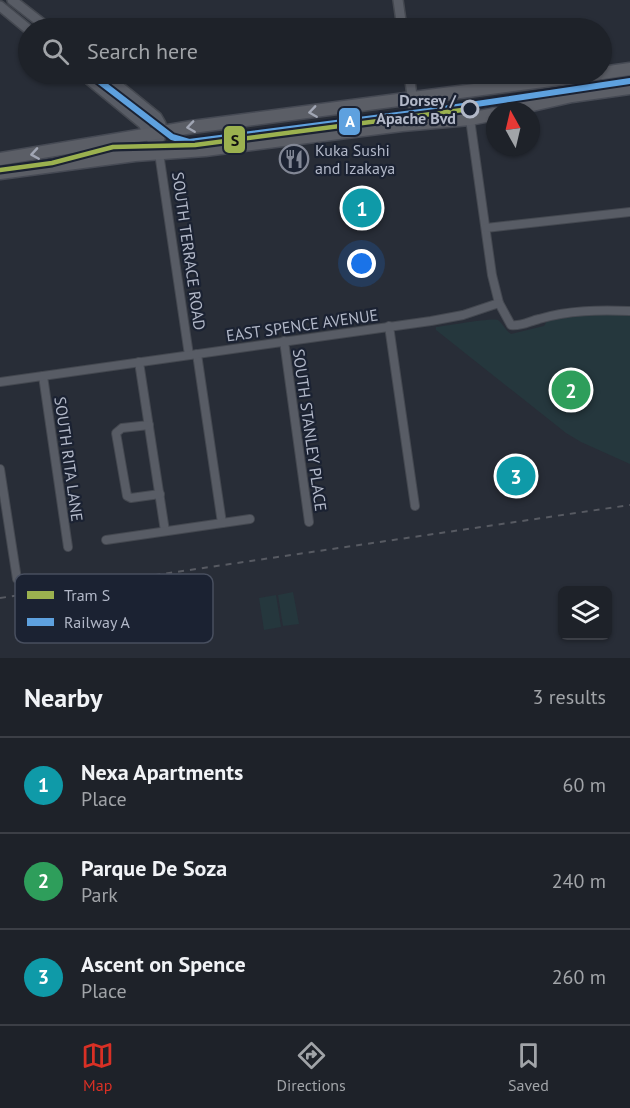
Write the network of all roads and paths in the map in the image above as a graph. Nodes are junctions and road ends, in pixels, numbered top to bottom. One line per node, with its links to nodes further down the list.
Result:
1 (12, 0): 4 (street)
2 (398, 0): 5 (street)
3 (0, 6): 6 (street)
4 (35, 18)
5 (401, 18)
6 (18, 21)
7 (630, 69): 8 (main road)
8 (612, 72)
9 (94, 84): 19 (street, SOUTH TERRACE ROAD)
10 (116, 84): 19 (street, SOUTH TERRACE ROAD)
11 (410, 84): 14 (street)
12 (517, 84): 14 (main road)
13 (630, 88): 15 (main road)
14 (412, 97): 18 (street); 19 (main road, one-way to 19)
15 (540, 103)
16 (486, 116): 17 (main road)
17 (470, 119): 18 (main road); 24 (street)
18 (416, 123): 20 (main road)
19 (155, 132): 20 (street, SOUTH TERRACE ROAD); 21 (main road, one-way to 21)
20 (159, 153): 22 (main road); 29 (street, SOUTH TERRACE ROAD)
21 (5, 158): 22 (main road)
22 (4, 173)
23 (630, 212): 24 (street)
24 (486, 228): 25 (street)
25 (499, 303): 26 (street); 27 (street, EAST SPENCE AVENUE)
26 (630, 311)
27 (389, 326): 28 (street, EAST SPENCE AVENUE); 36 (street)
28 (284, 341): 29 (street, EAST SPENCE AVENUE); 38 (street, SOUTH STANLEY PLACE)
29 (193, 354): 30 (street, EAST SPENCE AVENUE); 39 (street, SOUTH TERRACE ROAD)
30 (139, 362): 31 (street, EAST SPENCE AVENUE); 33 (street)
31 (44, 376): 32 (street, EAST SPENCE AVENUE); 42 (street, SOUTH RITA LANE)
32 (0, 382)
33 (149, 424): 35 (street); 35 (street)
34 (0, 468): 43 (street)
35 (160, 494): 40 (street)
36 (415, 506)
37 (250, 519): 39 (street)
38 (309, 522)
39 (222, 523): 40 (street)
40 (165, 531): 41 (street)
41 (106, 540)
42 (68, 547)
43 (15, 574)

